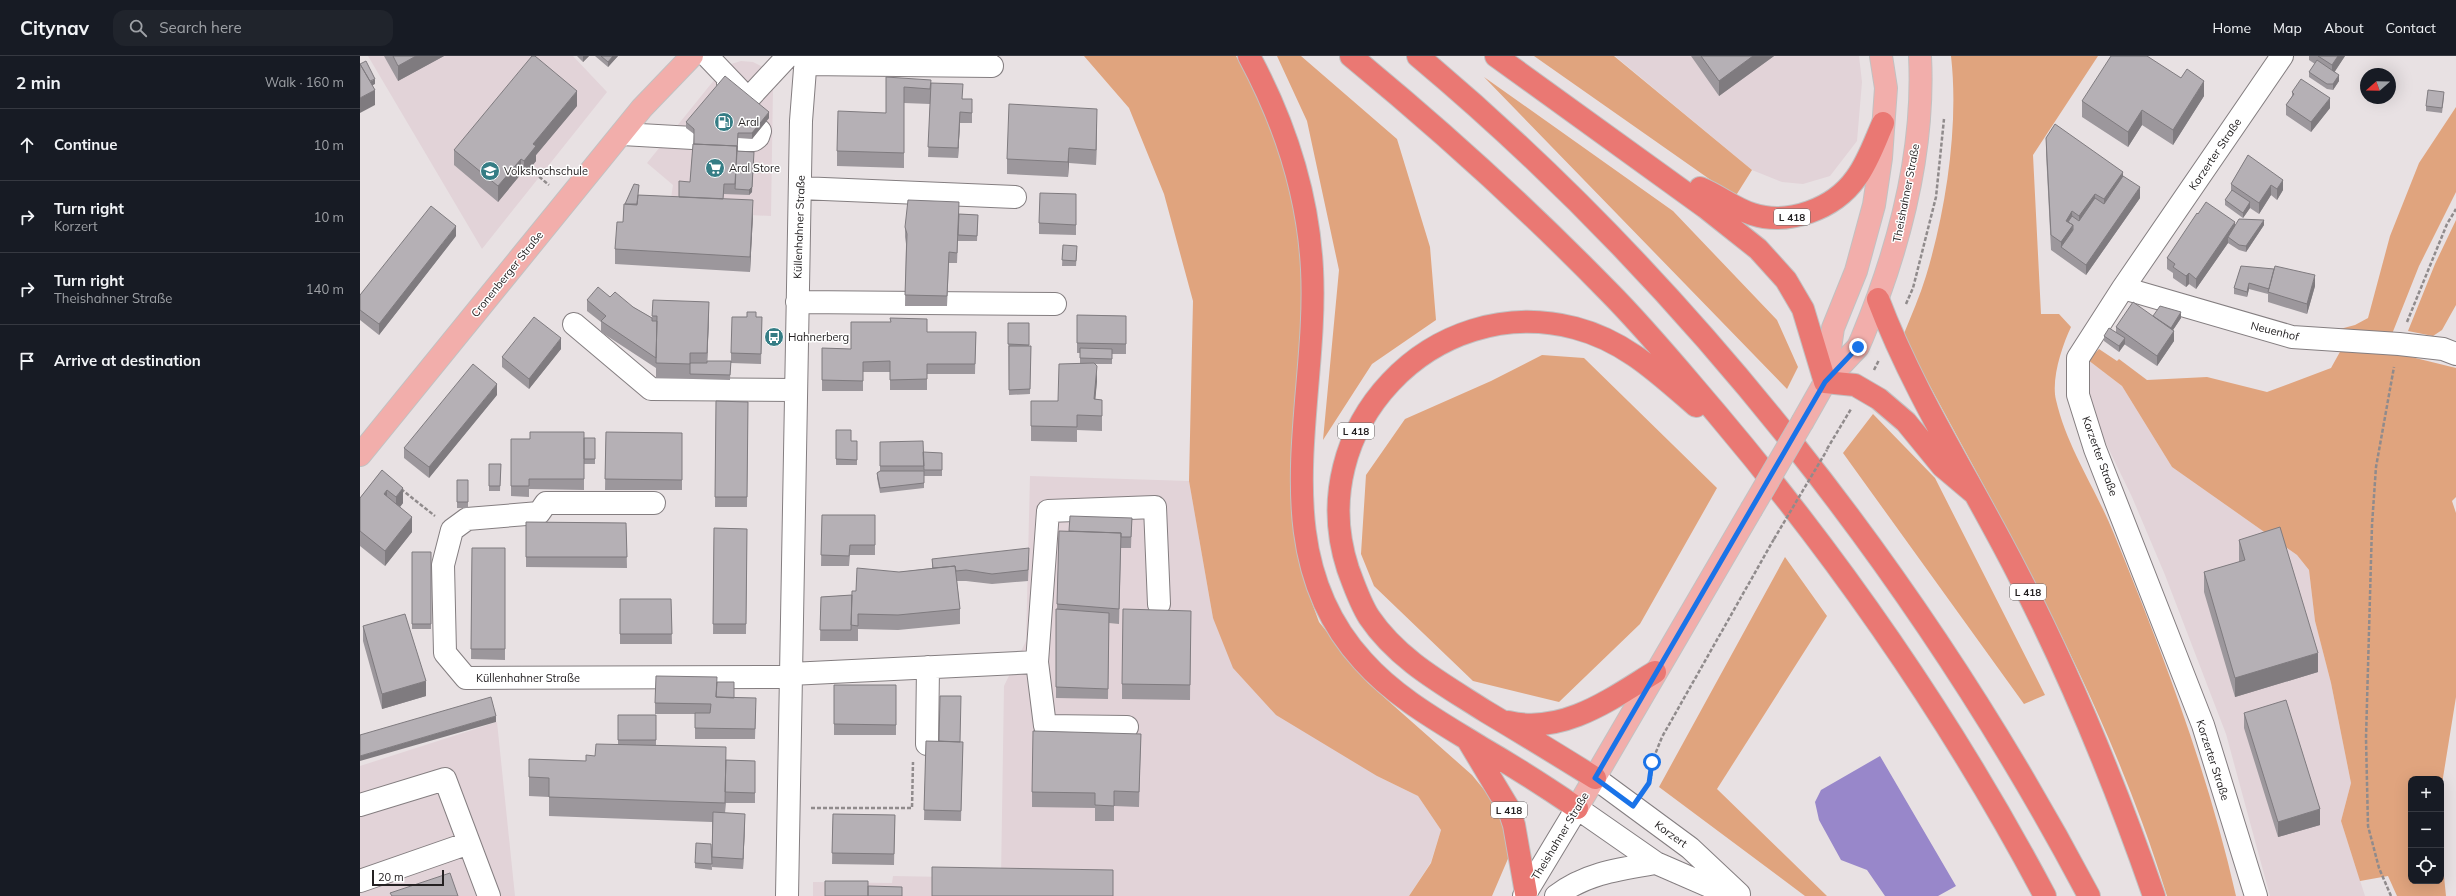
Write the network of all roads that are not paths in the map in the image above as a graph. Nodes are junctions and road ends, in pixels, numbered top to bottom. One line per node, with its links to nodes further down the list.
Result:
1 (671, 56): 13 (main road, Cronenberger Straße)
2 (692, 56): 13 (main road, Cronenberger Straße)
3 (707, 56): 11 (street)
4 (1249, 56): 41 (highway, L 418)
5 (1351, 56): 30 (highway, L 418)
6 (1418, 56): 56 (highway)
7 (1496, 56): 19 (highway, L 418)
8 (1882, 56): 14 (main road, Theishahner Straße)
9 (1920, 56): 23 (main road, Theishahner Straße)
10 (2282, 56): 22 (street, Korzerter Straße)
11 (793, 58): 12 (street); 20 (street, Küllenhahner Straße)
12 (992, 66)
13 (655, 93): 16 (main road, Cronenberger Straße)
14 (1883, 123): 19 (highway, L 418); 28 (main road, Theishahner Straße)
15 (760, 131): 18 (street)
16 (622, 134): 17 (street); 31 (main road, Cronenberger Straße)
17 (688, 135)
18 (739, 140)
19 (1664, 176): 28 (highway, L 418)
20 (800, 188): 21 (street); 24 (street, Küllenhahner Straße)
21 (1015, 197)
22 (2123, 288): 27 (street, Neuenhof); 58 (street, Korzerter Straße)
23 (1878, 299): 28 (main road, Theishahner Straße); 32 (highway, L 418)
24 (797, 302): 25 (street); 29 (street, Küllenhahner Straße)
25 (1055, 304)
26 (574, 324): 29 (street)
27 (2456, 354)
28 (1825, 382): 32 (highway); 37 (main road, Theishahner Straße, bridge)
29 (795, 390): 38 (street, Küllenhahner Straße)
30 (1746, 448): 39 (highway, L 418); 55 (highway, L 418)
31 (360, 455)
32 (1974, 493): 57 (highway, L 418)
33 (654, 503): 38 (street, Küllenhahner Straße)
34 (1159, 604): 35 (street)
35 (1037, 662): 36 (street); 40 (street)
36 (928, 667): 38 (street); 42 (street)
37 (1655, 672): 39 (highway, L 418); 43 (main road, Theishahner Straße)
38 (790, 676): 51 (street, Küllenhahner Straße)
39 (1501, 720): 43 (highway, L 418)
40 (1127, 727)
41 (1466, 738): 45 (highway, L 418); 49 (highway, L 418)
42 (920, 749)
43 (1595, 778): 45 (main road, Theishahner Straße); 54 (street, Korzert)
44 (360, 805): 46 (street)
45 (1577, 808): 47 (street); 49 (street, Theishahner Straße)
46 (469, 843): 48 (street); 50 (street)
47 (1656, 863): 52 (street); 53 (street)
48 (360, 880)
49 (1525, 894)
50 (489, 896)
51 (787, 896)
52 (1556, 896)
53 (1732, 896)
54 (1742, 896)
55 (2045, 896)
56 (2089, 896)
57 (2154, 896)
58 (2256, 896)

